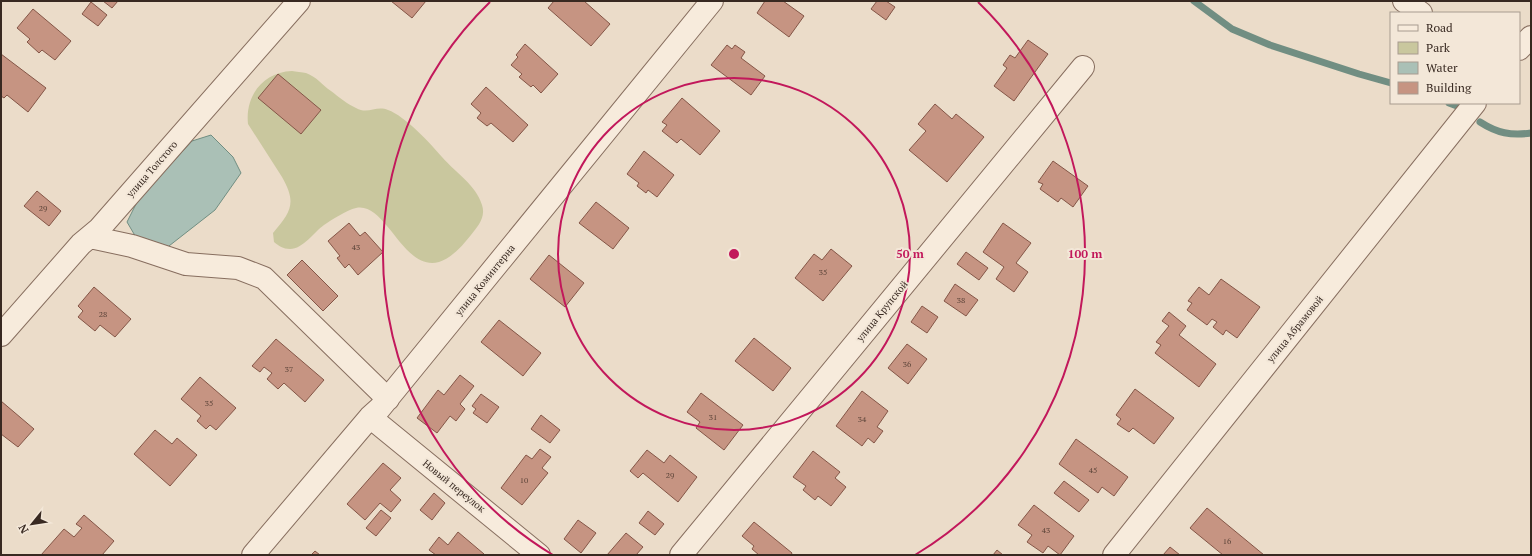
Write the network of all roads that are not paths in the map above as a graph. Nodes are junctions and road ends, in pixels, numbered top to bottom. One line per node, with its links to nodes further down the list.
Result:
1 (299, 1): 9 (street, улица Толстого)
2 (712, 1): 11 (street, улица Коминтерна)
3 (1404, 1): 4 (street)
4 (1420, 12)
5 (1531, 38): 6 (street)
6 (1520, 48)
7 (1083, 67): 15 (street, улица Крупской)
8 (1473, 104): 16 (street, улица Абрамовой)
9 (90, 237): 10 (street, улица Толстого); 11 (street)
10 (1, 335)
11 (388, 399): 12 (street, улица Коминтерна)
12 (370, 417): 13 (street, улица Коминтерна); 14 (street, Новый переулок)
13 (253, 555)
14 (539, 555)
15 (681, 555)
16 (1114, 555)

